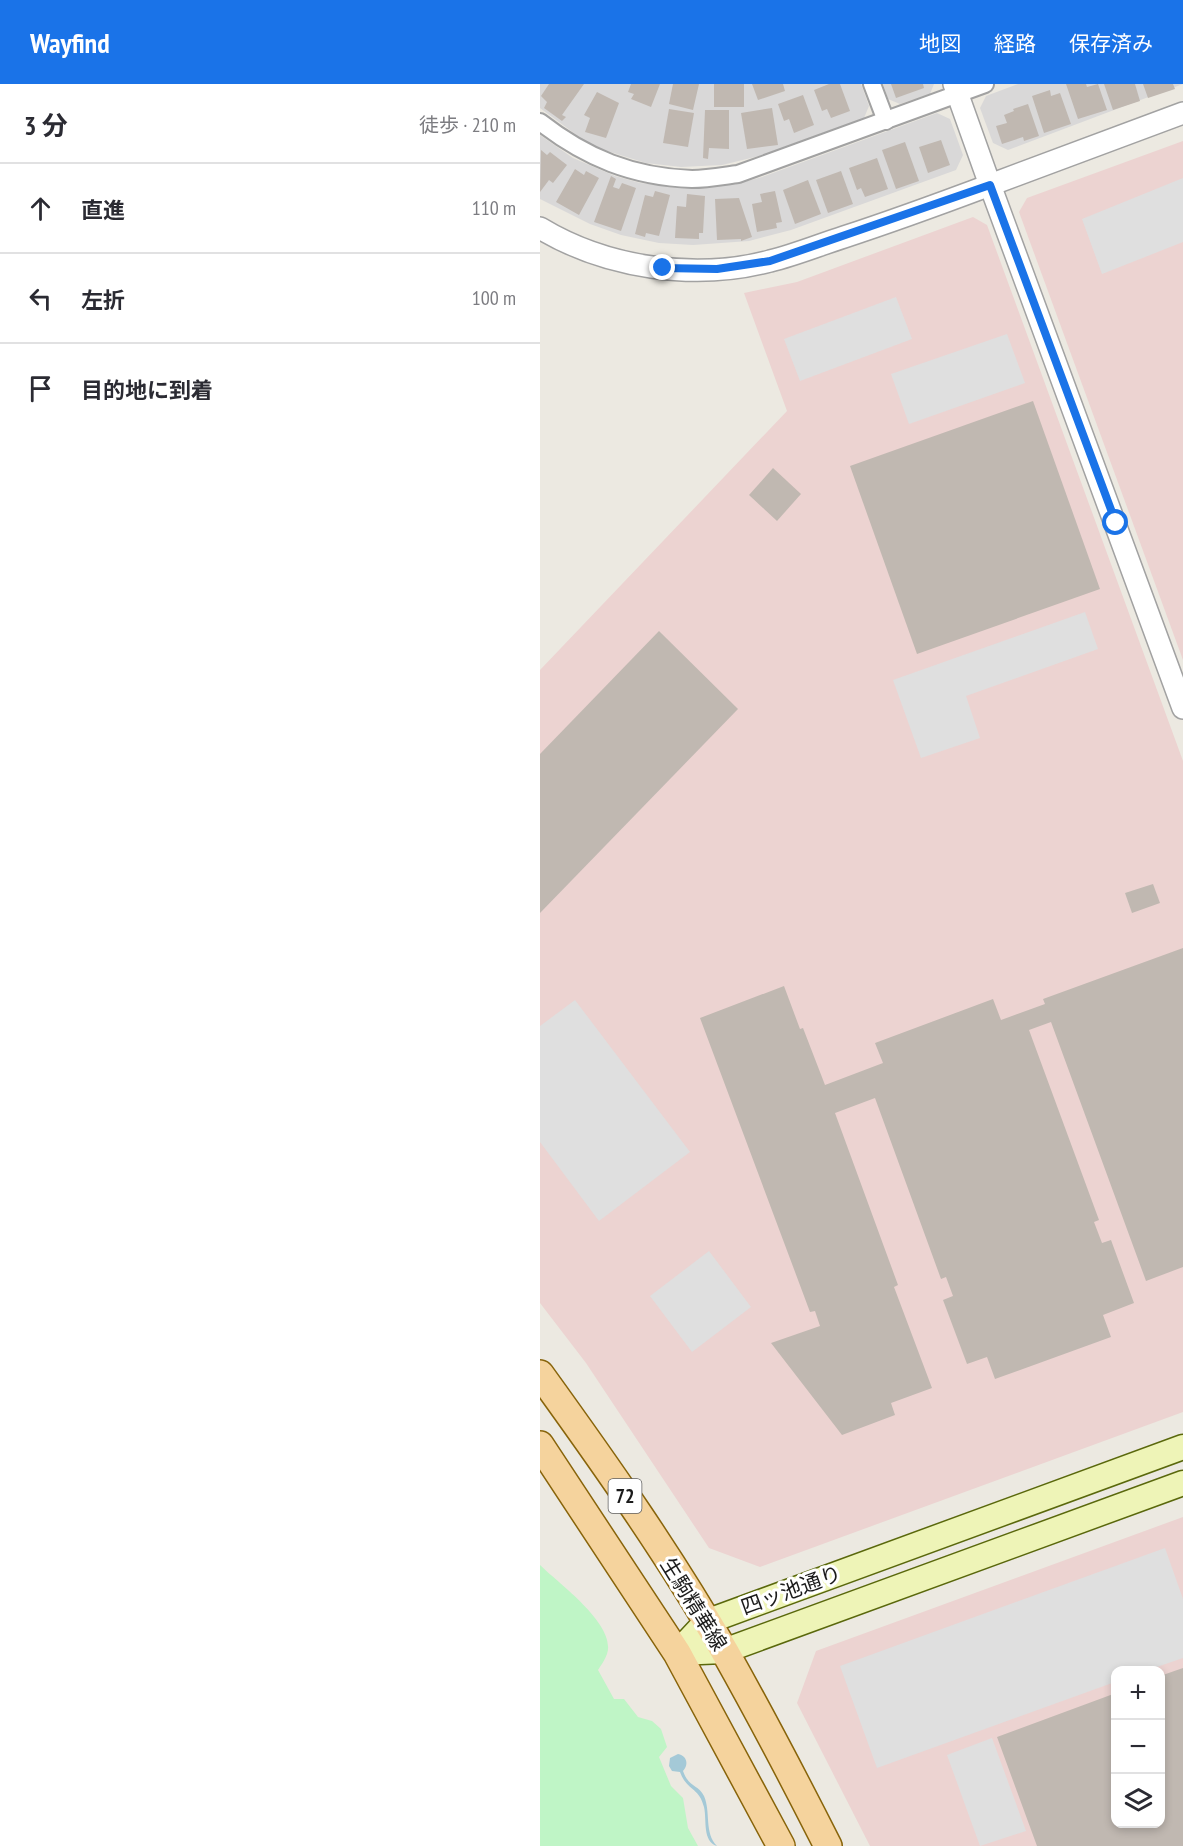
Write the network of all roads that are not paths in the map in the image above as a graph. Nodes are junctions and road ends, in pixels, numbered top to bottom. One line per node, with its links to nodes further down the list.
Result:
1 (872, 84): 5 (street)
2 (985, 84): 3 (street)
3 (956, 89): 5 (street); 7 (street)
4 (1183, 113): 7 (street)
5 (886, 121): 6 (street)
6 (540, 123)
7 (990, 185): 8 (street); 9 (street)
8 (540, 228)
9 (1183, 708)
10 (540, 1374): 14 (main road, 生駒精華線 / 72)
11 (540, 1445): 16 (main road, 生駒精華線 / 72)
12 (1183, 1447): 14 (main road, 四ッ池通り)
13 (1183, 1483): 15 (main road, 四ッ池通り)
14 (706, 1622): 15 (main road, 生駒精華線 / 72); 16 (main road, 四ッ池通り)
15 (724, 1651): 16 (main road, 四ッ池通り); 18 (main road, 生駒精華線 / 72)
16 (677, 1653): 17 (main road, 生駒精華線 / 72)
17 (781, 1846)
18 (828, 1846)

